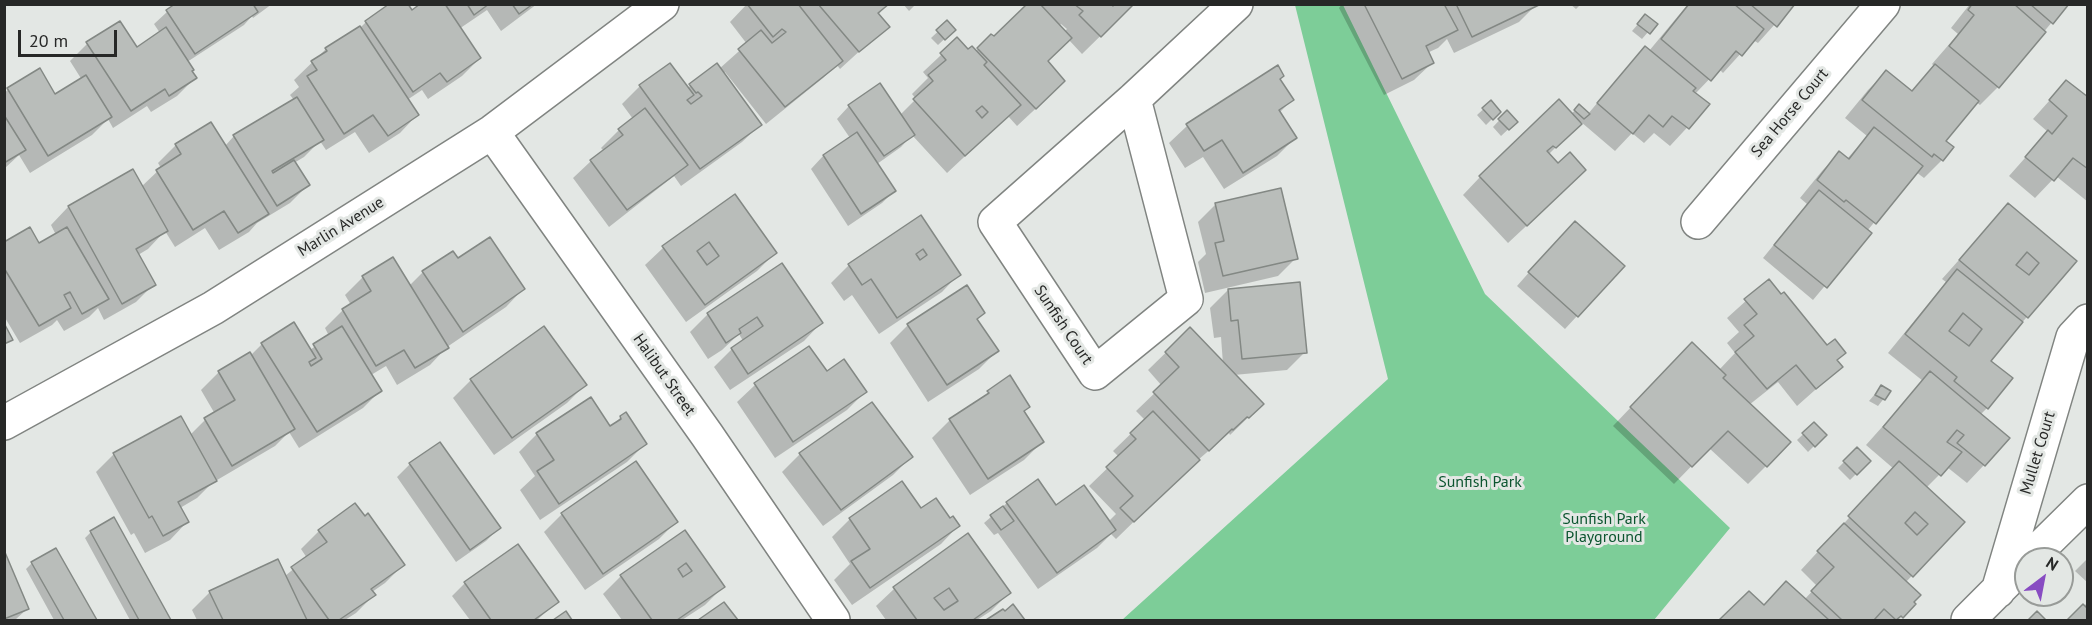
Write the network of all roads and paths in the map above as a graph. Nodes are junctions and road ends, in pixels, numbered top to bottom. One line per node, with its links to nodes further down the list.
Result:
1 (662, 4): 5 (street, Marlin Avenue)
2 (1236, 4): 4 (street, Sunfish Court)
3 (1883, 4): 6 (street, Sea Horse Court)
4 (1134, 99): 4 (street, Sunfish Court)
5 (492, 132): 8 (street, Marlin Avenue); 13 (street, Halibut Street)
6 (1698, 222)
7 (2088, 321): 12 (street, Mullet Court)
8 (4, 423)
9 (2088, 501): 10 (street)
10 (2042, 547)
11 (2014, 574): 12 (street, Mullet Court)
12 (1998, 591): 14 (street, Mullet Court)
13 (833, 621)
14 (1968, 621)

